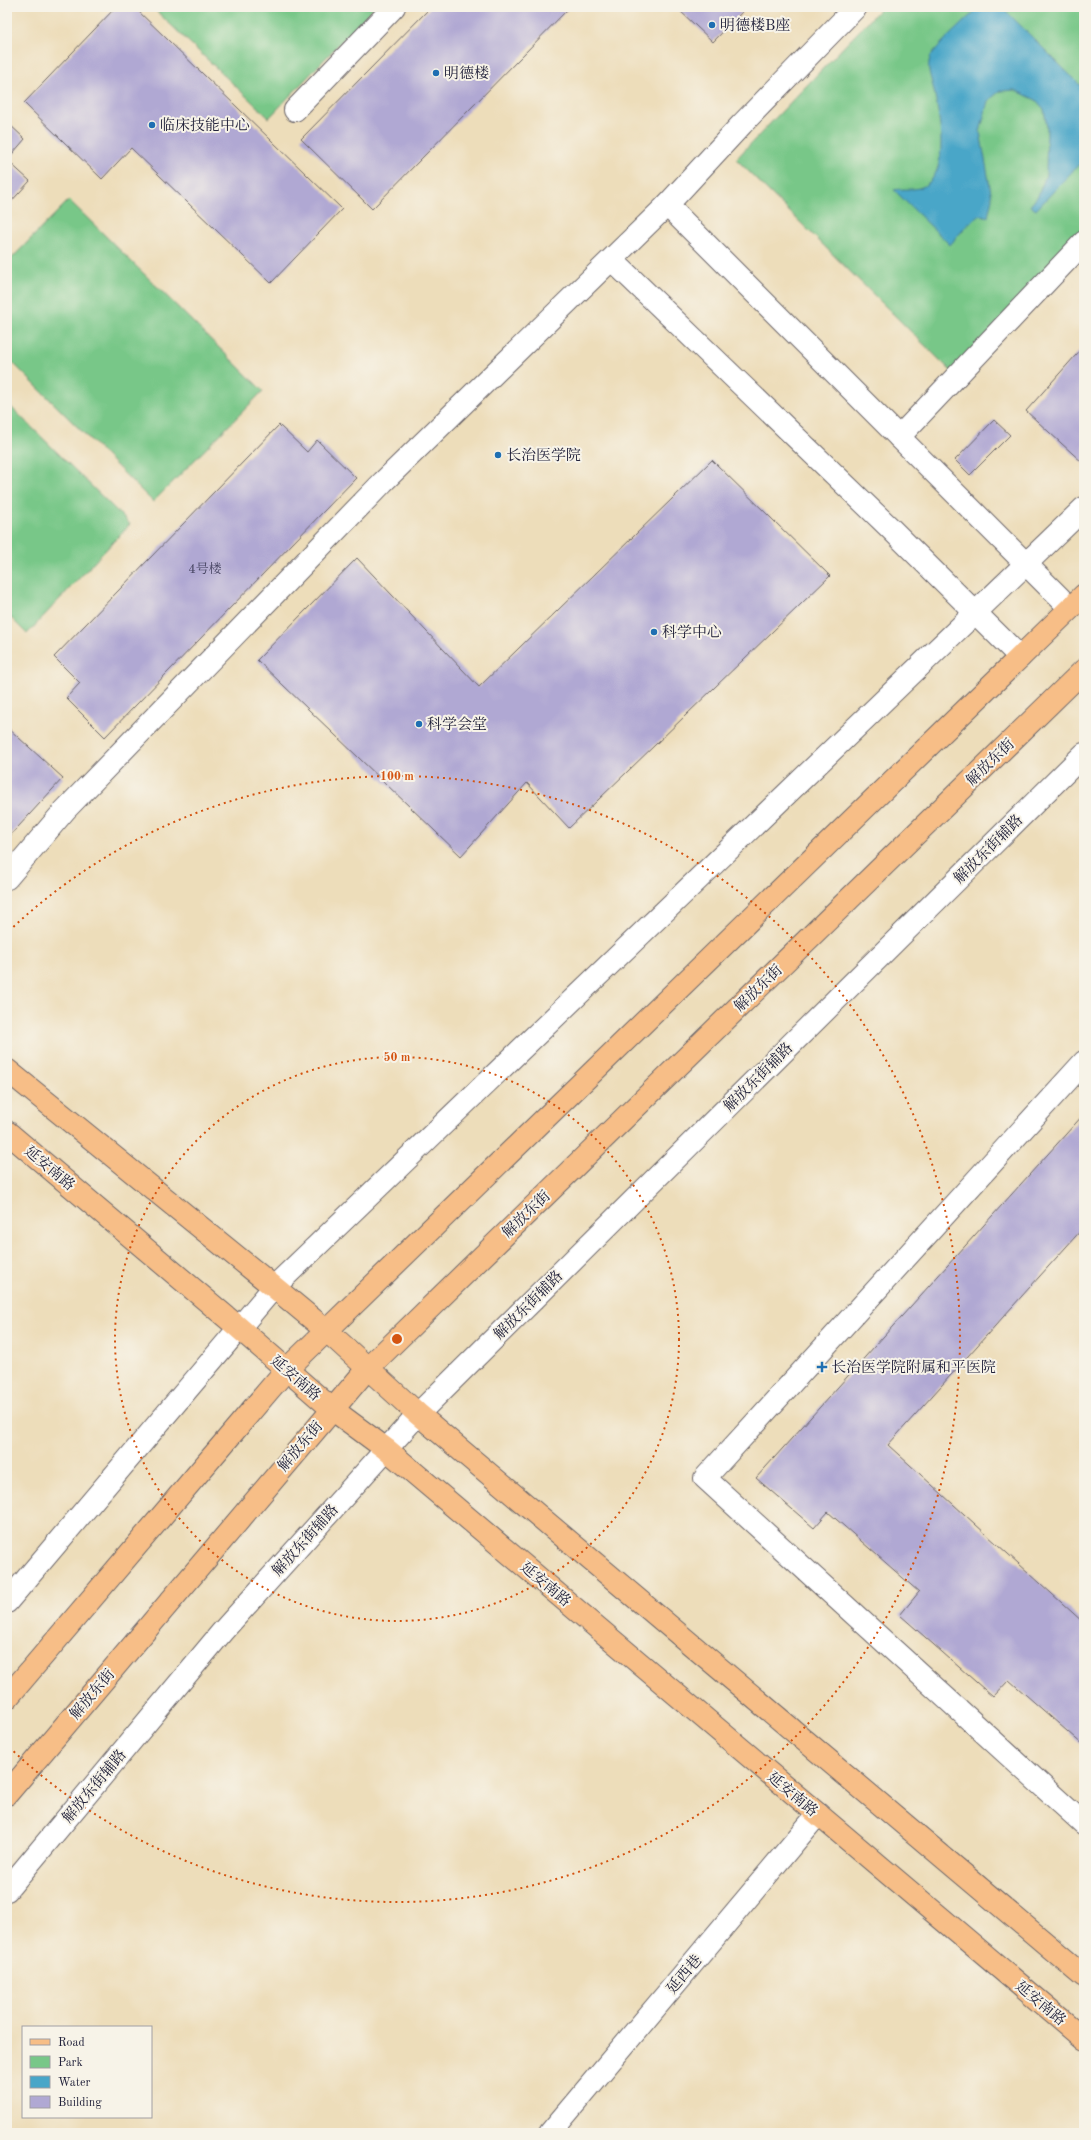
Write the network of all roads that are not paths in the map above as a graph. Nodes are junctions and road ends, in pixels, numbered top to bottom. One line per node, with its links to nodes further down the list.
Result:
1 (394, 7): 3 (street)
2 (856, 7): 4 (street)
3 (295, 110)
4 (667, 205): 6 (street); 7 (street)
5 (1084, 242): 7 (street)
6 (612, 260): 11 (street); 15 (street)
7 (899, 437): 9 (street)
8 (1084, 508): 9 (street)
9 (1026, 564): 10 (street); 11 (street)
10 (1077, 602): 12 (main road)
11 (975, 613): 12 (street); 19 (street)
12 (1020, 657): 21 (main road)
13 (1084, 670): 22 (main road, 解放东街)
14 (1084, 754): 25 (street, 解放东街辅路)
15 (7, 878)
16 (1084, 1062): 31 (street)
17 (7, 1070): 19 (main road)
18 (7, 1132): 20 (main road, 延安南路)
19 (274, 1287): 20 (street); 21 (main road)
20 (238, 1327): 23 (main road, 延安南路); 27 (street)
21 (327, 1331): 22 (main road); 23 (main road)
22 (367, 1369): 24 (main road, 解放东街); 25 (main road)
23 (286, 1370): 24 (main road, 延安南路); 28 (main road)
24 (332, 1409): 26 (main road, 延安南路); 29 (main road, 解放东街)
25 (418, 1414): 26 (street, 解放东街辅路); 33 (main road)
26 (386, 1449): 30 (main road, 延安南路); 32 (street, 解放东街辅路)
27 (7, 1602)
28 (7, 1698)
29 (7, 1794)
30 (818, 1814): 34 (main road, 延安南路); 35 (street, 延西巷)
31 (1084, 1824)
32 (7, 1890)
33 (1084, 1976)
34 (1084, 2039)
35 (550, 2133)

